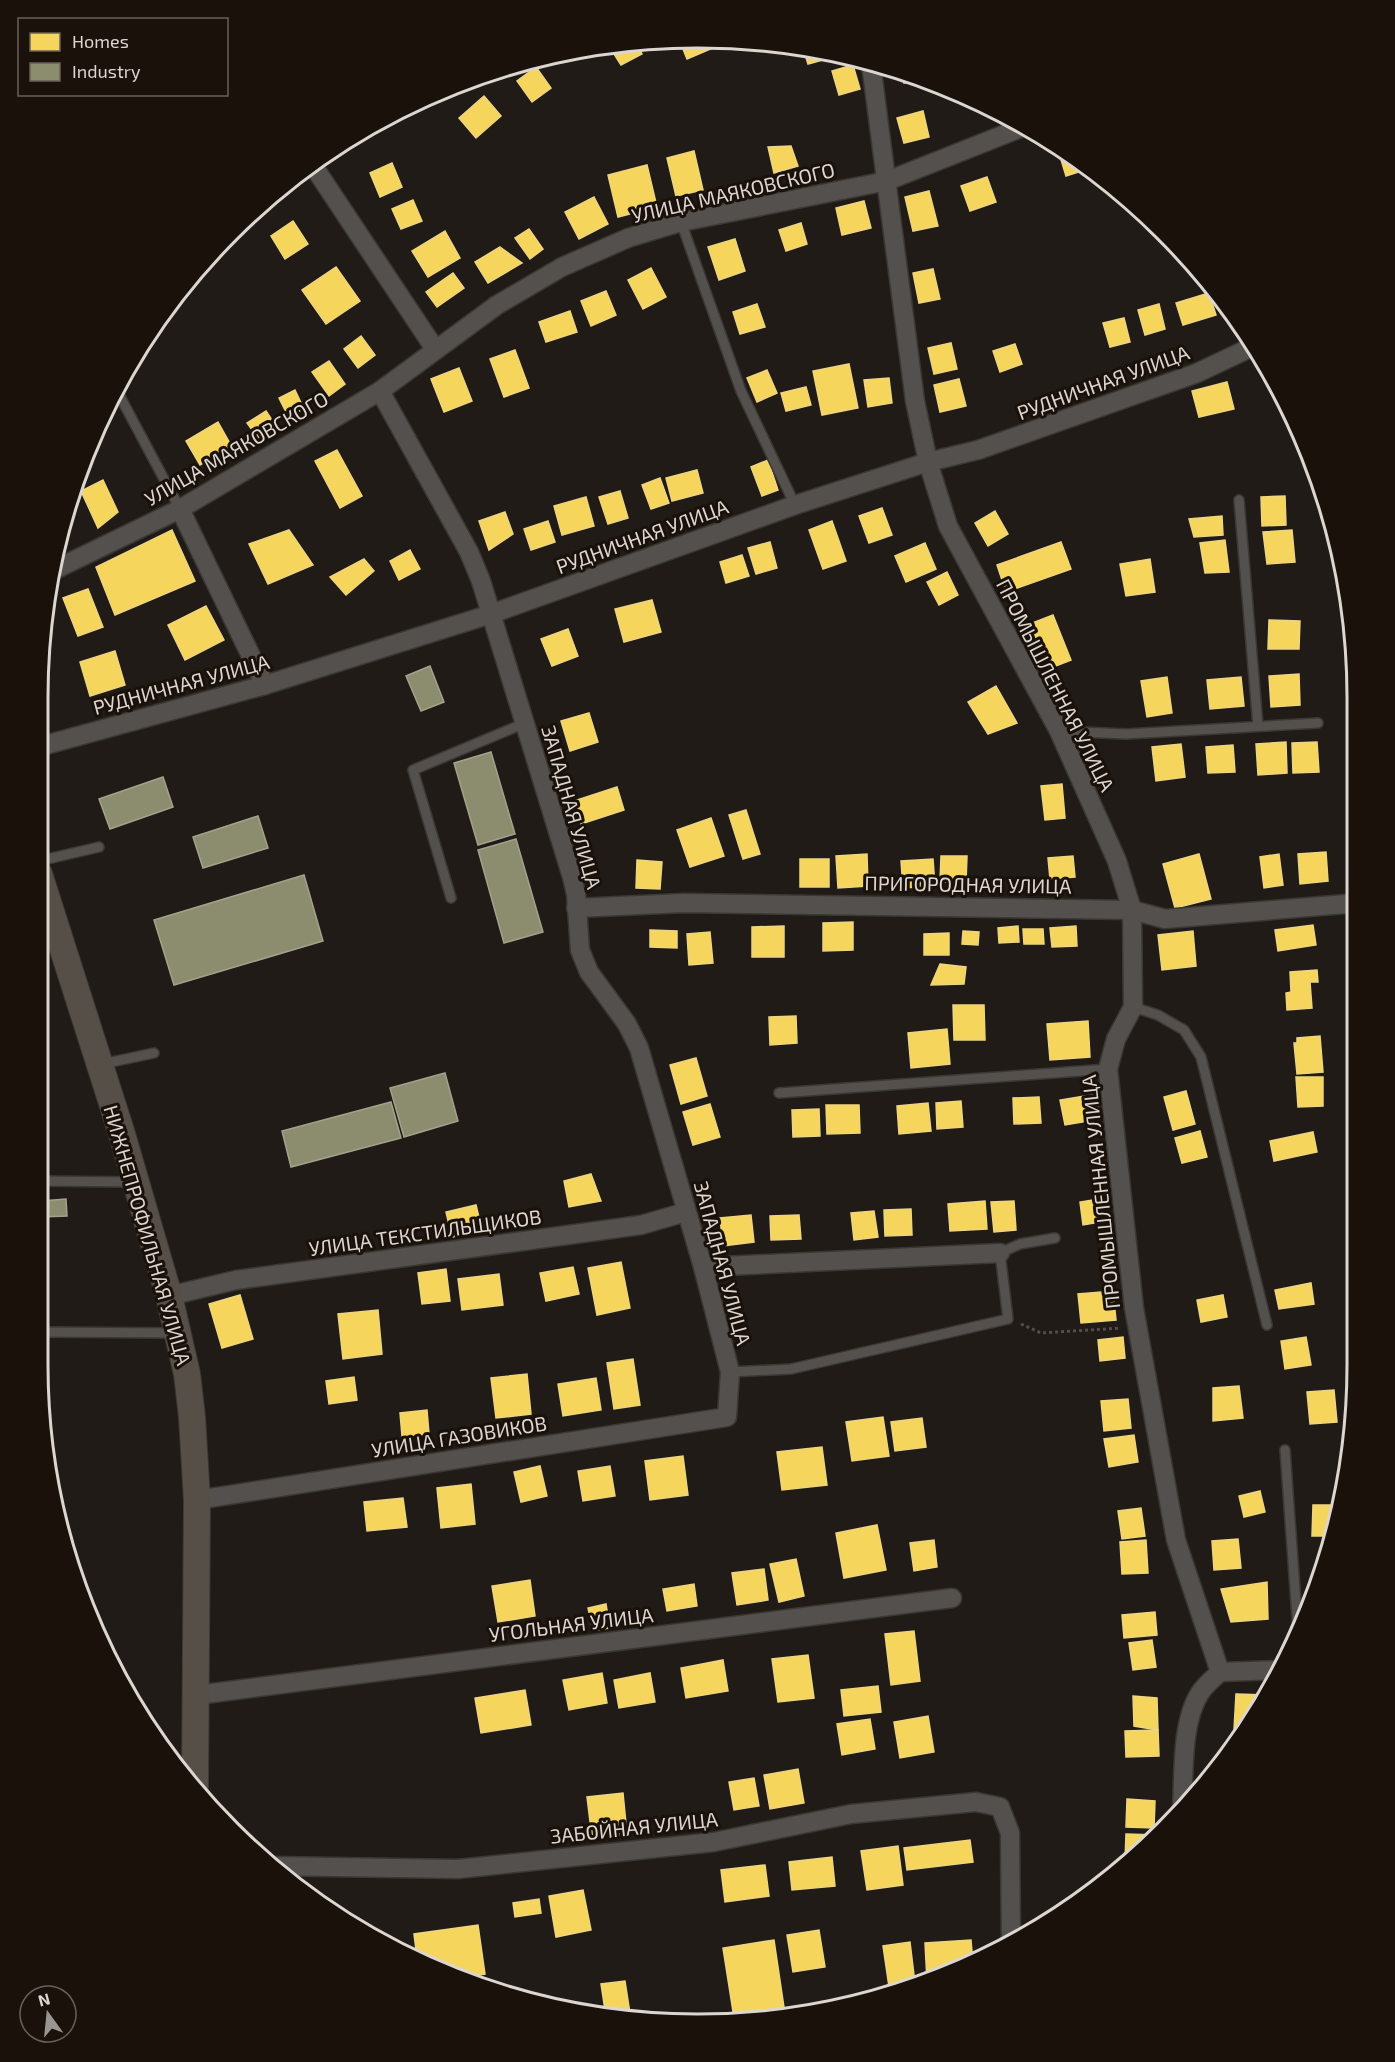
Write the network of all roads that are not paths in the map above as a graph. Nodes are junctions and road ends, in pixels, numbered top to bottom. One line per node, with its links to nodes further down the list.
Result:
1 (872, 72): 4 (street, ПРОМЫШЛЕННАЯ УЛИЦА)
2 (1014, 131): 4 (street, УЛИЦА МАЯКОВСКОГО)
3 (317, 171): 6 (street)
4 (887, 181): 5 (street, УЛИЦА МАЯКОВСКОГО); 10 (street, ПРОМЫШЛЕННАЯ УЛИЦА)
5 (681, 222): 6 (street, УЛИЦА МАЯКОВСКОГО); 12 (lane)
6 (435, 349): 8 (street, УЛИЦА МАЯКОВСКОГО)
7 (1246, 350): 10 (street, РУДНИЧНАЯ УЛИЦА)
8 (380, 391): 13 (street, УЛИЦА МАЯКОВСКОГО); 15 (street, ЗАПАДНАЯ УЛИЦА)
9 (121, 399): 13 (lane)
10 (928, 462): 12 (street, РУДНИЧНАЯ УЛИЦА); 20 (street, ПРОМЫШЛЕННАЯ УЛИЦА)
11 (1239, 500): 19 (lane)
12 (795, 505): 15 (street, РУДНИЧНАЯ УЛИЦА)
13 (180, 509): 14 (street, УЛИЦА МАЯКОВСКОГО); 16 (street)
14 (61, 567)
15 (491, 614): 16 (street, РУДНИЧНАЯ УЛИЦА); 17 (street, ЗАПАДНАЯ УЛИЦА)
16 (265, 685): 21 (street, РУДНИЧНАЯ УЛИЦА)
17 (525, 723): 24 (lane); 27 (street, ЗАПАДНАЯ УЛИЦА)
18 (1318, 723): 19 (lane)
19 (1258, 726): 20 (lane)
20 (1059, 731): 28 (street, ПРОМЫШЛЕННАЯ УЛИЦА)
21 (48, 744)
22 (99, 847): 23 (lane)
23 (48, 859)
24 (451, 898)
25 (48, 903): 31 (street, НИЖНЕПРОФИЛЬНАЯ УЛИЦА)
26 (1347, 904): 28 (street, ПРИГОРОДНАЯ УЛИЦА)
27 (576, 908): 28 (street, ПРИГОРОДНАЯ УЛИЦА); 36 (street, ЗАПАДНАЯ УЛИЦА)
28 (1132, 910): 29 (street, ПРОМЫШЛЕННАЯ УЛИЦА)
29 (1133, 1007): 32 (street, ПРОМЫШЛЕННАЯ УЛИЦА); 41 (lane)
30 (154, 1053): 31 (lane)
31 (99, 1065): 35 (street, НИЖНЕПРОФИЛЬНАЯ УЛИЦА)
32 (1108, 1069): 33 (lane); 51 (street, ПРОМЫШЛЕННАЯ УЛИЦА)
33 (779, 1093)
34 (48, 1181): 35 (lane)
35 (135, 1182): 40 (street, НИЖНЕПРОФИЛЬНАЯ УЛИЦА)
36 (686, 1212): 39 (street, ЗАПАДНАЯ УЛИЦА); 40 (street, УЛИЦА ТЕКСТИЛЬЩИКОВ)
37 (1055, 1238): 38 (lane)
38 (1000, 1253): 39 (street); 44 (lane)
39 (703, 1267): 44 (street, ЗАПАДНАЯ УЛИЦА)
40 (169, 1296): 43 (street, НИЖНЕПРОФИЛЬНАЯ УЛИЦА)
41 (1267, 1325)
42 (48, 1332): 43 (lane)
43 (178, 1333): 47 (street, НИЖНЕПРОФИЛЬНАЯ УЛИЦА)
44 (730, 1372): 45 (street, ЗАПАДНАЯ УЛИЦА)
45 (727, 1417): 47 (street, УЛИЦА ГАЗОВИКОВ)
46 (1285, 1450): 49 (lane)
47 (197, 1500): 52 (street, НИЖНЕПРОФИЛЬНАЯ УЛИЦА)
48 (952, 1598): 52 (street, УГОЛЬНАЯ УЛИЦА)
49 (1297, 1615)
50 (1270, 1670): 51 (street)
51 (1220, 1672): 54 (street)
52 (197, 1695): 53 (street, НИЖНЕПРОФИЛЬНАЯ УЛИЦА)
53 (195, 1776)
54 (1183, 1796)
55 (285, 1866): 56 (street, ЗАБОЙНАЯ УЛИЦА)
56 (1011, 1933)

